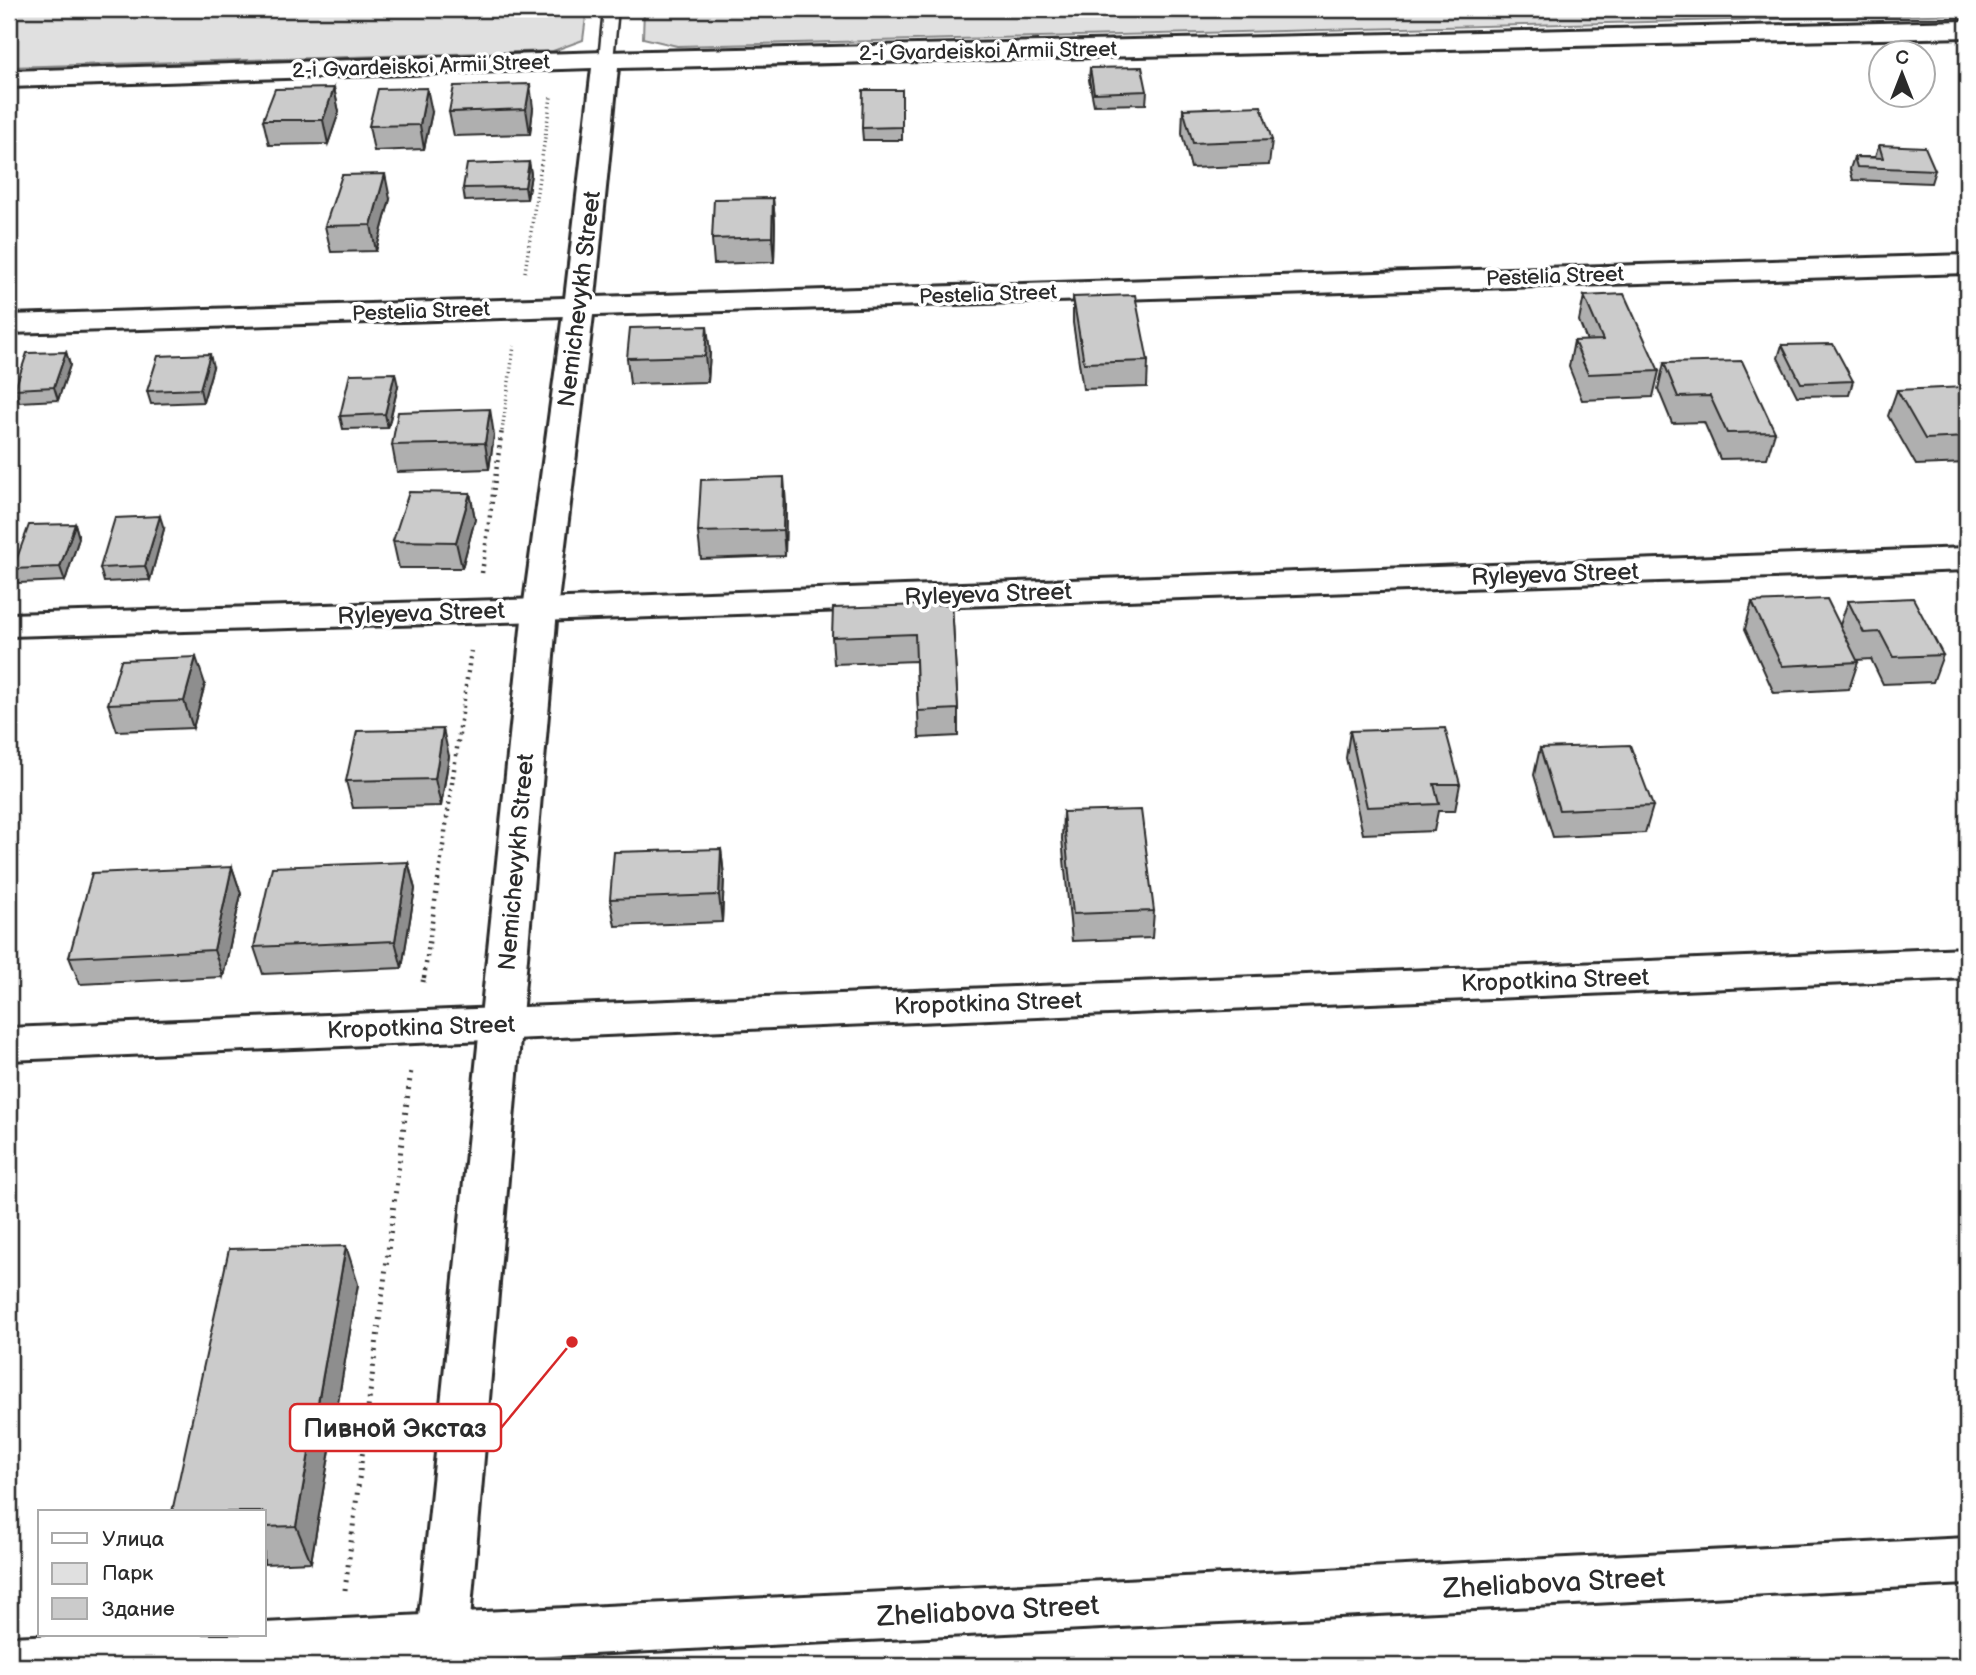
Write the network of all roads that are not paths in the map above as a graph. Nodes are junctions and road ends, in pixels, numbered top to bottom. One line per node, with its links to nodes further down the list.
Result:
1 (611, 9): 3 (lane)
2 (1967, 29): 3 (street, 2-i Gvardeiskoi Armii Street)
3 (606, 60): 4 (street, 2-i Gvardeiskoi Armii Street); 6 (street, Nemichevykh Street)
4 (9, 79)
5 (1967, 264): 6 (street, Pestelia Street)
6 (579, 307): 7 (street, Pestelia Street); 9 (street, Nemichevykh Street)
7 (9, 324)
8 (1967, 559): 9 (street, Ryleyeva Street)
9 (540, 610): 10 (street, Ryleyeva Street); 12 (street, Nemichevykh Street)
10 (9, 625)
11 (1967, 963): 12 (street, Kropotkina Street)
12 (500, 1023): 13 (street, Kropotkina Street); 15 (street, Nemichevykh Street)
13 (9, 1044)
14 (1967, 1561): 15 (street, Zheliabova Street)
15 (442, 1652): 16 (street, Zheliabova Street)
16 (9, 1662)

